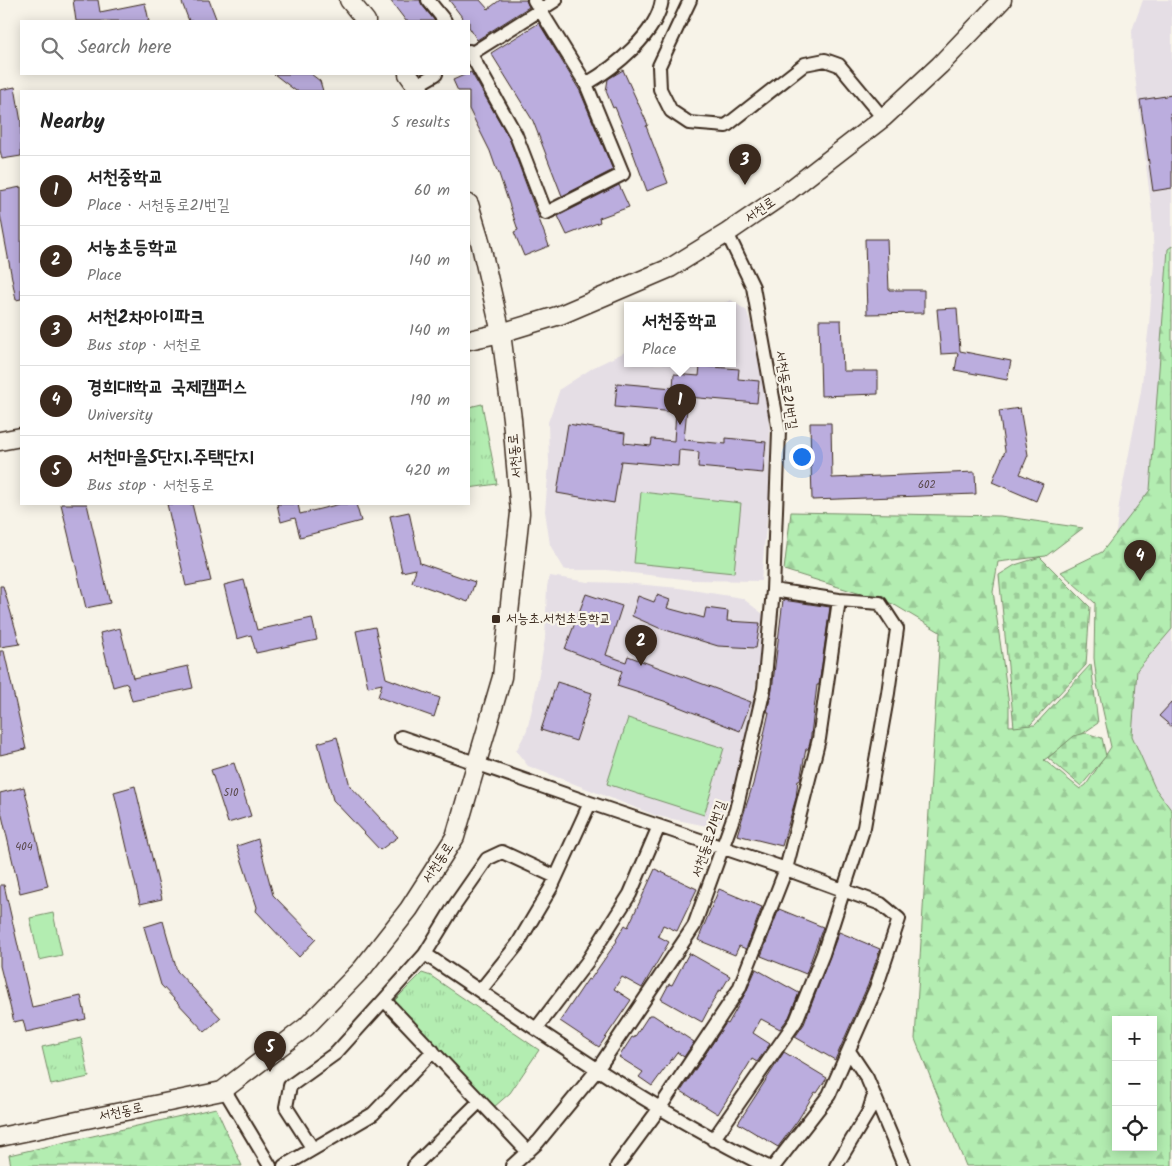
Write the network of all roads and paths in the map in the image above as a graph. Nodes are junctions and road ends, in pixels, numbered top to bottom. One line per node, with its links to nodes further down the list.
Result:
1 (349, 0): 8 (street)
2 (428, 0): 9 (street)
3 (556, 0): 7 (street)
4 (662, 0): 14 (street)
5 (690, 0): 15 (street)
6 (1002, 0): 15 (street, 서천로)
7 (538, 5): 10 (street); 14 (street)
8 (365, 20)
9 (444, 20)
10 (470, 52)
11 (470, 55): 14 (street)
12 (434, 75): 13 (street)
13 (415, 83)
14 (586, 84)
15 (883, 118): 17 (street, 서천로)
16 (470, 207): 18 (street, 서천동로)
17 (727, 233): 18 (street, 서천로); 22 (street, 서천동로21번길)
18 (501, 333): 19 (street, 서천로); 25 (street, 서천동로)
19 (470, 340)
20 (20, 436): 21 (street)
21 (0, 441)
22 (773, 590): 23 (street); 28 (street, 서천동로21번길)
23 (839, 600): 29 (street); 31 (street)
24 (401, 737): 25 (street)
25 (477, 764): 26 (street); 39 (street, 서천동로)
26 (590, 803): 27 (street); 30 (street)
27 (659, 826): 28 (street); 35 (street)
28 (723, 848): 29 (street); 38 (street, 서천동로21번길)
29 (786, 869): 31 (street); 42 (street)
30 (556, 877): 32 (street); 33 (street)
31 (844, 890): 37 (street); 44 (street)
32 (425, 954): 33 (street); 34 (street)
33 (480, 991): 35 (street)
34 (384, 1000): 36 (street); 45 (street)
35 (536, 1029): 38 (street)
36 (433, 1051): 41 (street); 45 (street)
37 (848, 1051): 40 (street); 47 (street)
38 (597, 1070): 42 (street); 46 (street, 서천동로21번길)
39 (224, 1089): 43 (street, 서천동로); 48 (street)
40 (874, 1095): 53 (street); 54 (street)
41 (480, 1101): 46 (street); 50 (street)
42 (659, 1108): 44 (street); 51 (street)
43 (0, 1137)
44 (713, 1140): 52 (street)
45 (313, 1150): 49 (street)
46 (522, 1161)
47 (779, 1164)
48 (270, 1166)
49 (284, 1166)
50 (414, 1166)
51 (616, 1166)
52 (766, 1166)
53 (836, 1166)
54 (904, 1166)

